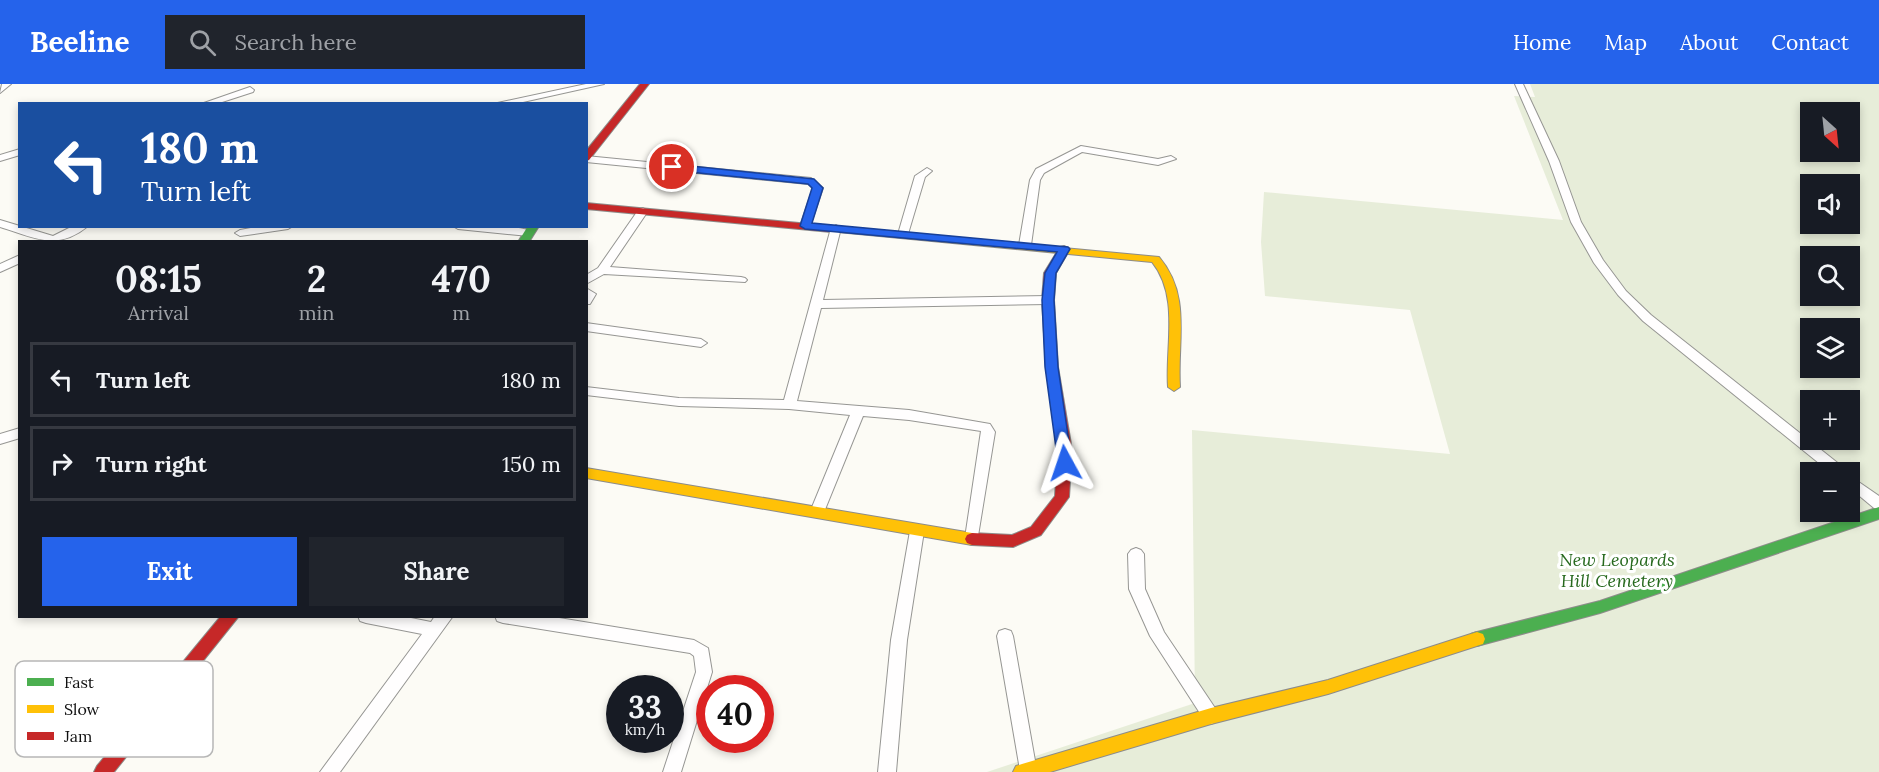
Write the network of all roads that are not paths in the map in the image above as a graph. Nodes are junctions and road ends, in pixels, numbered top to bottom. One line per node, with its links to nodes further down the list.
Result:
1 (6, 84): 7 (street)
2 (530, 84): 8 (street)
3 (600, 84): 8 (street)
4 (645, 84): 13 (street)
5 (1519, 84): 49 (street)
6 (253, 87): 9 (street); 10 (street)
7 (0, 90)
8 (540, 95): 11 (street)
9 (211, 102)
10 (242, 102)
11 (507, 102)
12 (18, 153): 14 (street)
13 (588, 155)
14 (0, 158)
15 (588, 158): 21 (street)
16 (1171, 159): 32 (street)
17 (927, 171): 28 (street)
18 (588, 206): 19 (street)
19 (643, 211): 21 (street); 36 (street)
20 (0, 224): 30 (street)
21 (805, 226): 26 (street)
22 (79, 228): 31 (street)
23 (233, 228): 29 (street)
24 (280, 228): 29 (street)
25 (476, 228): 27 (street)
26 (836, 228): 28 (street); 40 (street)
27 (529, 234)
28 (903, 234): 32 (street)
29 (245, 237)
30 (49, 240)
31 (54, 240)
32 (1025, 245): 33 (street)
33 (1064, 249): 39 (street); 43 (street)
34 (18, 259): 35 (street)
35 (0, 268)
36 (602, 270): 37 (street); 38 (street)
37 (588, 279)
38 (741, 280)
39 (1048, 300): 40 (street); 56 (street)
40 (818, 304): 45 (street)
41 (588, 327): 42 (street)
42 (701, 343)
43 (1174, 387)
44 (588, 391): 45 (street)
45 (789, 405): 46 (street)
46 (858, 411): 53 (street); 56 (street)
47 (18, 432): 48 (street)
48 (0, 439)
49 (1827, 462)
50 (588, 473): 53 (street)
51 (1860, 489): 52 (street)
52 (1879, 504)
53 (817, 512): 55 (street)
54 (1879, 513): 64 (street)
55 (917, 531): 56 (street); 70 (street)
56 (972, 538)
57 (1136, 554): 64 (street)
58 (229, 618): 63 (street)
59 (387, 618): 61 (street)
60 (516, 618): 69 (street)
61 (440, 623): 68 (street)
62 (1005, 636): 66 (street)
63 (194, 661)
64 (1211, 716): 66 (street)
65 (115, 757): 67 (street)
66 (1025, 771)
67 (103, 772)
68 (329, 772)
69 (672, 772)
70 (887, 772)

